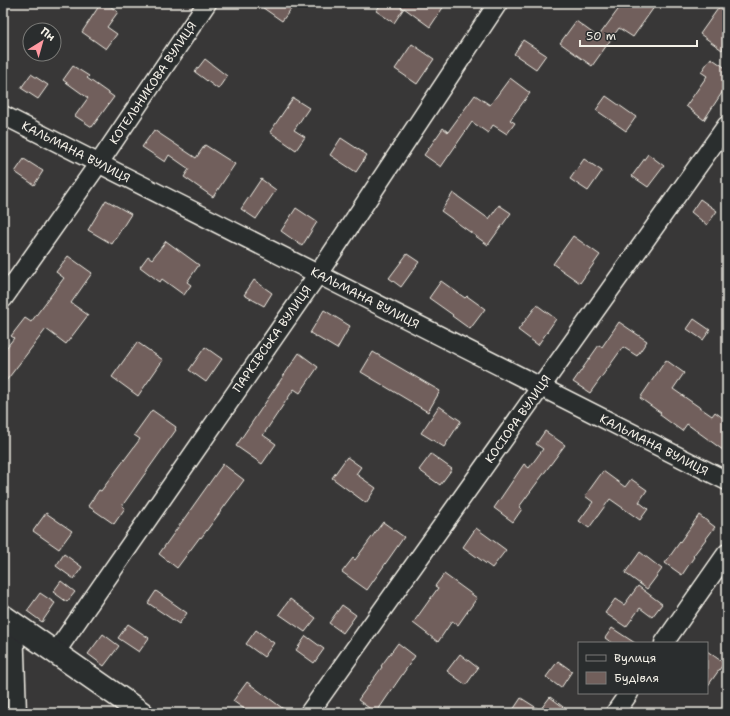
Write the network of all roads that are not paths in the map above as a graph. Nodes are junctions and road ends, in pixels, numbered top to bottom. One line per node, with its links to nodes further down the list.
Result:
1 (207, 3): 5 (street, КОТЕЛЬНИКОВА ВУЛИЦЯ)
2 (498, 3): 6 (street, ПАРКІВСЬКА ВУЛИЦЯ)
3 (3, 115): 5 (street, КАЛЬМАНА ВУЛИЦЯ)
4 (727, 125): 8 (street, КОСІОРА ВУЛИЦЯ)
5 (99, 164): 6 (street, КАЛЬМАНА ВУЛИЦЯ); 7 (street, КОТЕЛЬНИКОВА ВУЛИЦЯ)
6 (318, 274): 8 (street, КАЛЬМАНА ВУЛИЦЯ); 13 (street, ПАРКІВСЬКА ВУЛИЦЯ)
7 (3, 300)
8 (541, 387): 9 (street, КАЛЬМАНА ВУЛИЦЯ); 17 (street, КОСІОРА ВУЛИЦЯ)
9 (727, 481)
10 (727, 553): 12 (street)
11 (9, 620): 13 (street); 15 (street)
12 (665, 642)
13 (55, 653): 16 (street)
14 (628, 694): 18 (street)
15 (17, 713)
16 (142, 713)
17 (309, 713)
18 (615, 713)

